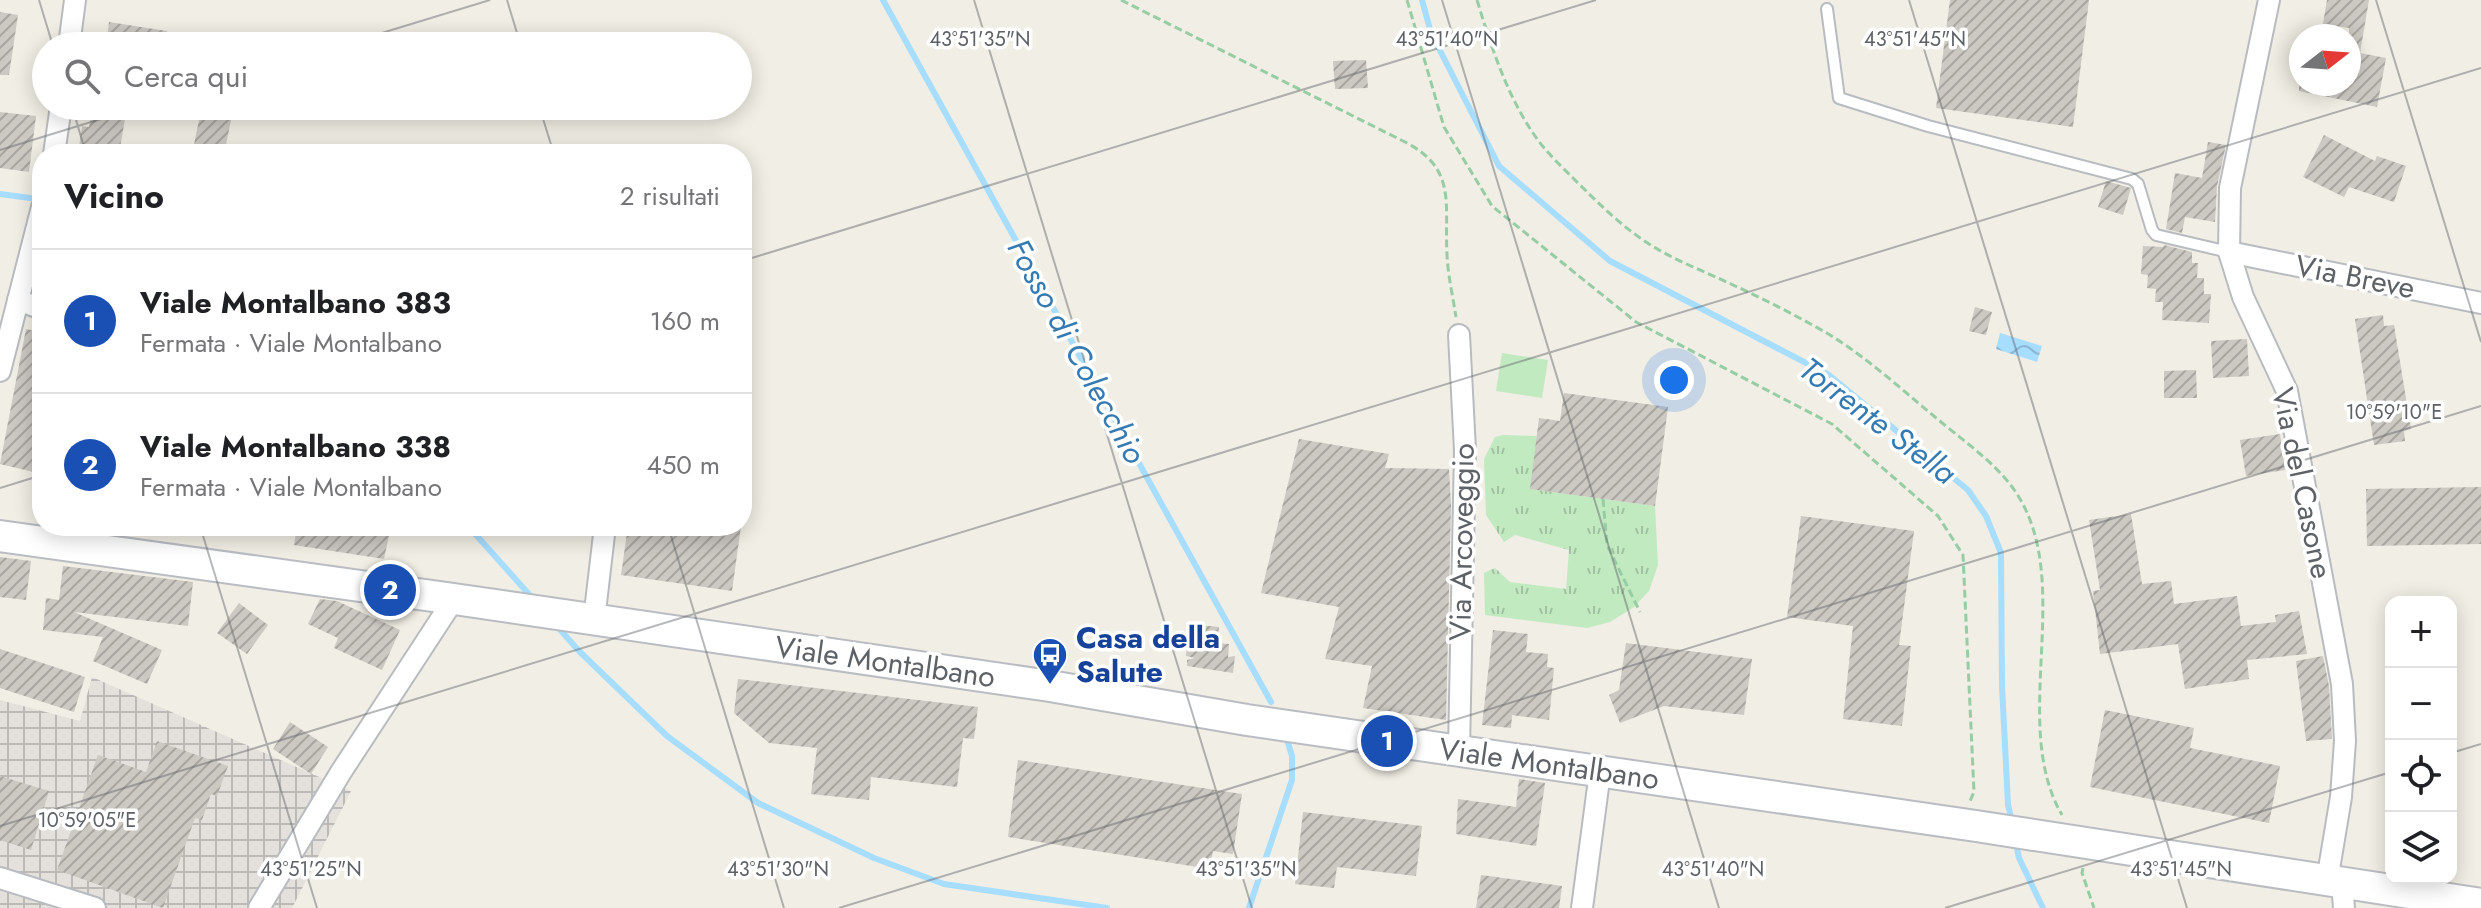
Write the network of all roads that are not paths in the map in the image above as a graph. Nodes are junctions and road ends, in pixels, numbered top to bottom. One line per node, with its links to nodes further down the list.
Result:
1 (75, 0): 4 (street)
2 (2269, 0): 8 (street, Via del Casone)
3 (1827, 9): 8 (lane)
4 (71, 32)
5 (59, 120): 6 (street)
6 (55, 144)
7 (32, 246): 9 (street)
8 (2229, 252): 10 (street, Via Breve); 21 (street, Via del Casone)
9 (18, 300): 11 (street); 13 (street)
10 (2481, 303)
11 (32, 305)
12 (1459, 335): 18 (street, Via Arcoveggio)
13 (0, 371)
14 (0, 536): 16 (main road, Viale Montalbano)
15 (603, 536): 17 (street)
16 (454, 599): 17 (main road, Viale Montalbano); 25 (street)
17 (585, 618): 18 (main road, Viale Montalbano)
18 (1459, 750): 19 (main road, Viale Montalbano)
19 (1600, 772): 21 (main road, Viale Montalbano); 26 (street)
20 (0, 878): 22 (street)
21 (2338, 891): 23 (main road, Viale Montalbano)
22 (71, 904): 24 (street)
23 (2481, 904)
24 (95, 908)
25 (259, 908)
26 (1582, 908)

